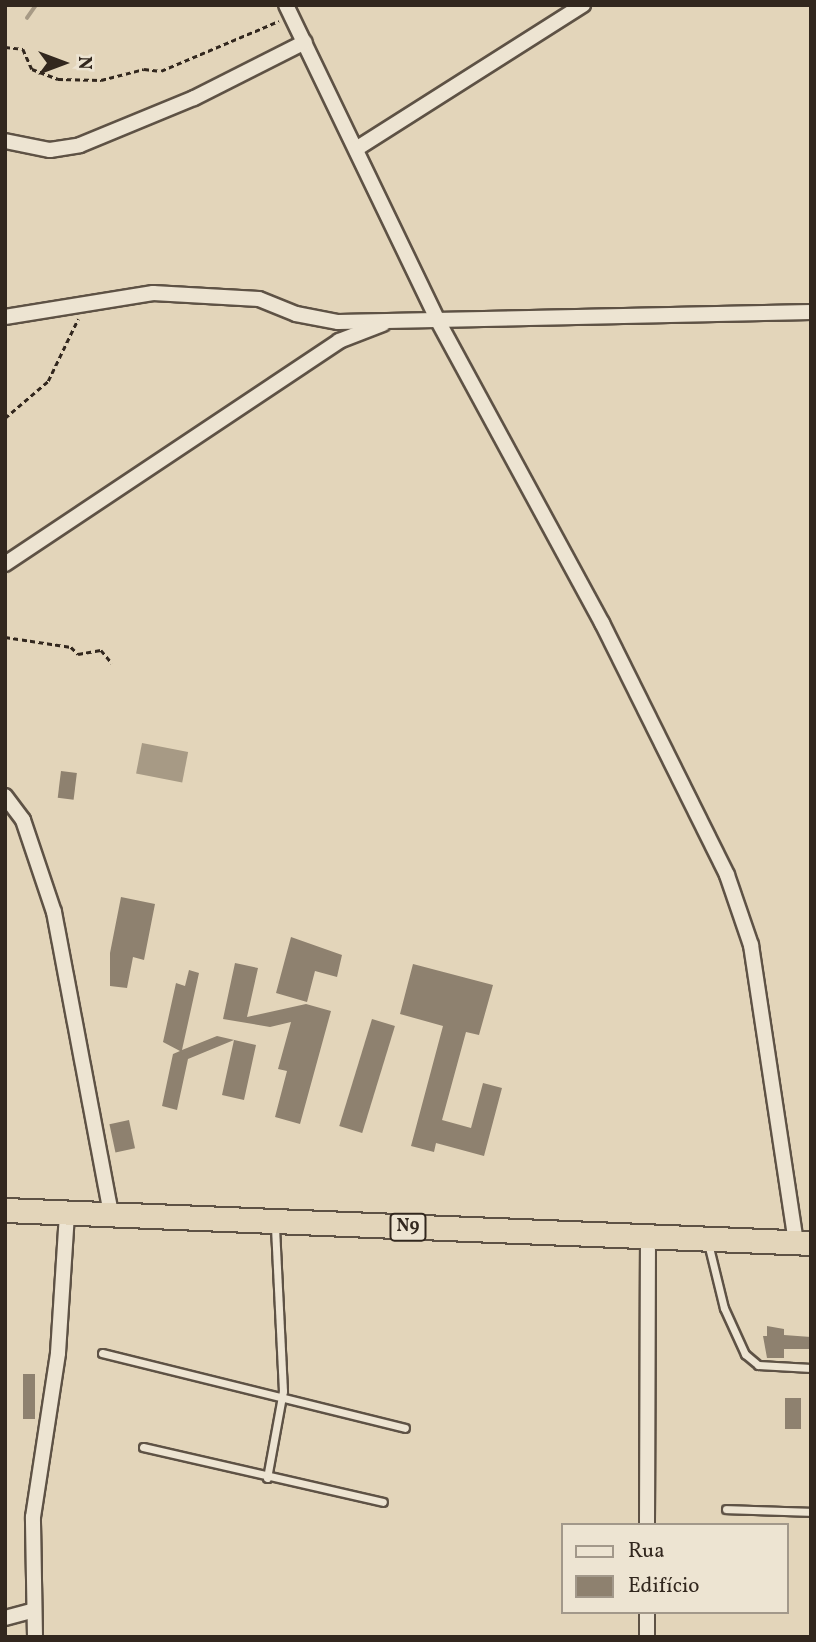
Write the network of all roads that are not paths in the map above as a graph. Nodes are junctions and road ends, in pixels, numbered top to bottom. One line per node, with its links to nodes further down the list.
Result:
1 (583, 5): 5 (street)
2 (289, 10): 3 (street)
3 (305, 42): 4 (street); 5 (street)
4 (5, 141)
5 (356, 149): 9 (street)
6 (811, 312): 9 (street)
7 (5, 317): 8 (street)
8 (390, 321): 9 (street); 10 (street)
9 (438, 321): 18 (street)
10 (5, 564)
11 (5, 796): 14 (street)
12 (5, 1210): 13 (highway, N9)
13 (67, 1212): 14 (highway, N9); 29 (street)
14 (110, 1214): 15 (highway, N9)
15 (275, 1221): 16 (highway, N9); 21 (lane)
16 (648, 1237): 17 (highway, N9); 28 (street)
17 (707, 1239): 18 (highway, N9); 20 (lane)
18 (803, 1243)
19 (102, 1353): 21 (lane)
20 (811, 1368)
21 (282, 1398): 22 (lane); 24 (lane)
22 (404, 1428)
23 (143, 1447): 24 (lane)
24 (267, 1478): 25 (lane)
25 (383, 1502)
26 (726, 1509): 27 (lane)
27 (811, 1512)
28 (647, 1523)
29 (34, 1610): 31 (street); 32 (street)
30 (647, 1614): 33 (street)
31 (5, 1618)
32 (35, 1637)
33 (647, 1637)

